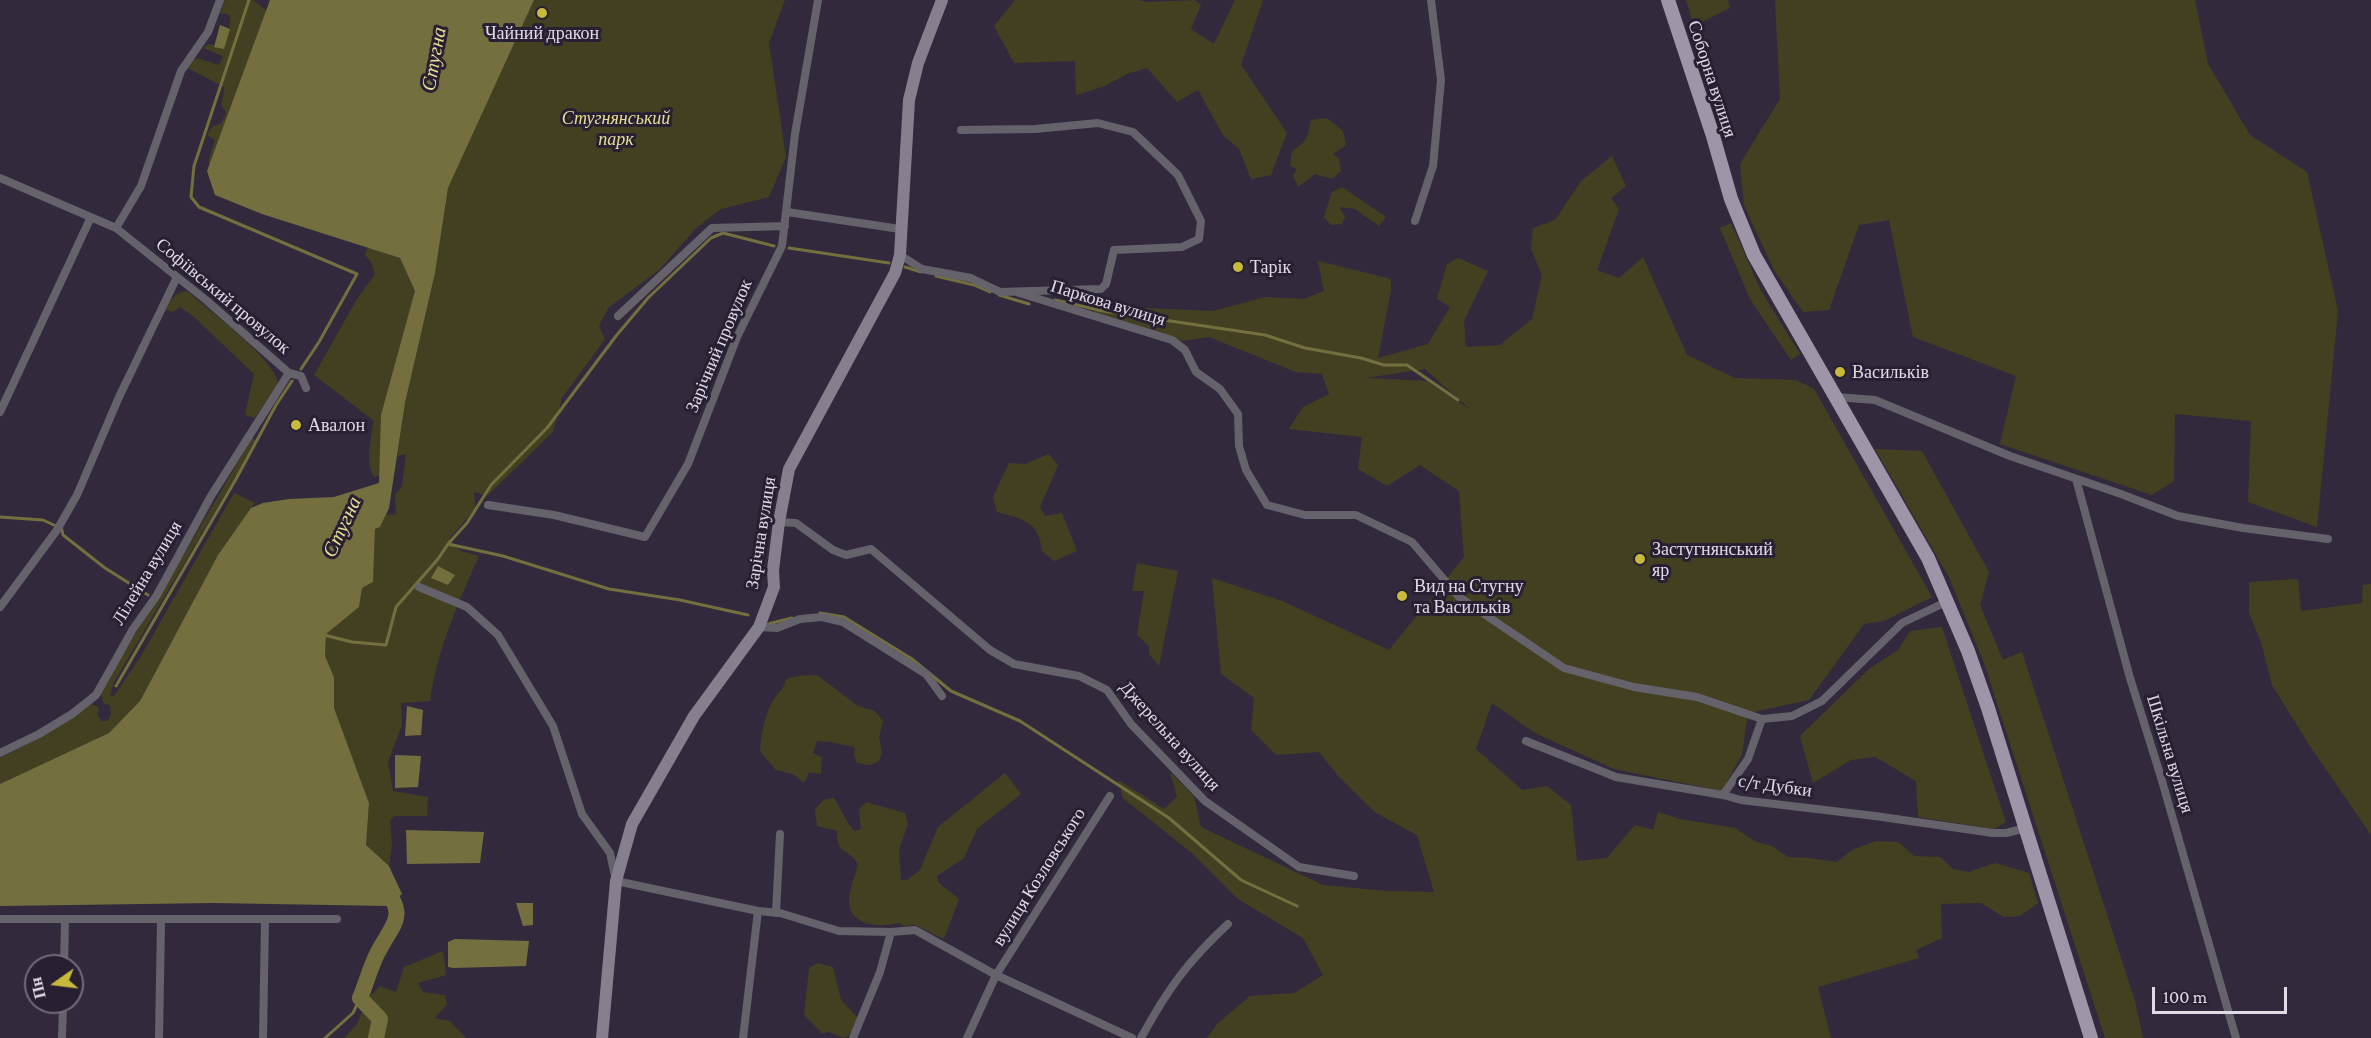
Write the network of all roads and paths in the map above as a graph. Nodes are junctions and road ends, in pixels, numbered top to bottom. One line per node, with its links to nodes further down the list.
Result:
1 (220, 0): 12 (street)
2 (818, 0): 8 (street, Зарічний провулок)
3 (942, 0): 13 (street, Зарічна вулиця)
4 (1431, 0): 10 (street)
5 (1668, 0): 20 (main road, Соборна вулиця)
6 (961, 130): 16 (street)
7 (0, 178): 9 (street, Софіївський провулок)
8 (787, 212): 11 (street, Зарічний провулок); 13 (street)
9 (91, 217): 12 (street, Софіївський провулок); 21 (street)
10 (1415, 221)
11 (785, 226): 17 (street); 23 (street, Зарічний провулок)
12 (116, 228): 15 (street, Софіївський провулок)
13 (900, 229): 14 (street, Зарічна вулиця)
14 (900, 255): 16 (street); 24 (street, Зарічна вулиця)
15 (177, 277): 18 (street, Софіївський провулок); 28 (street)
16 (1016, 291): 31 (street, Паркова вулиця)
17 (618, 316)
18 (288, 373): 19 (street, Софіївський провулок); 33 (street, Лілейна вулиця)
19 (306, 388)
20 (1836, 397): 22 (street); 27 (main road, Соборна вулиця)
21 (0, 412)
22 (2076, 479): 25 (street); 62 (street, Шкільна вулиця)
23 (488, 505)
24 (779, 522): 29 (street, Зарічна вулиця); 38 (street, Джерельна вулиця)
25 (2328, 539)
26 (419, 587): 39 (street)
27 (1948, 602): 31 (street); 36 (main road, Соборна вулиця)
28 (0, 607)
29 (759, 627): 30 (street); 39 (street, Зарічна вулиця)
30 (942, 696)
31 (1762, 719): 34 (street)
32 (1526, 741): 34 (street, с/т Дубки)
33 (0, 753)
34 (1723, 795): 36 (street, с/т Дубки)
35 (1110, 796): 50 (street, вулиця Козловського)
36 (2026, 828): 61 (main road, Соборна вулиця)
37 (780, 834): 41 (street)
38 (1354, 876)
39 (616, 881): 40 (street); 55 (street, Зарічна вулиця)
40 (758, 911): 41 (street); 56 (street)
41 (776, 913): 48 (street)
42 (0, 919): 44 (street)
43 (337, 919): 45 (street)
44 (65, 920): 46 (street); 49 (street)
45 (265, 920): 46 (street); 54 (street)
46 (161, 921): 53 (street)
47 (1228, 924): 60 (street)
48 (891, 932): 50 (street); 57 (street)
49 (64, 954)
50 (996, 975): 58 (street, вулиця Козловського); 59 (street)
51 (63, 1014): 52 (street)
52 (62, 1038)
53 (159, 1038)
54 (263, 1038)
55 (602, 1038)
56 (743, 1038)
57 (853, 1038)
58 (967, 1038)
59 (1132, 1038)
60 (1141, 1038)
61 (2091, 1038)
62 (2236, 1038)

